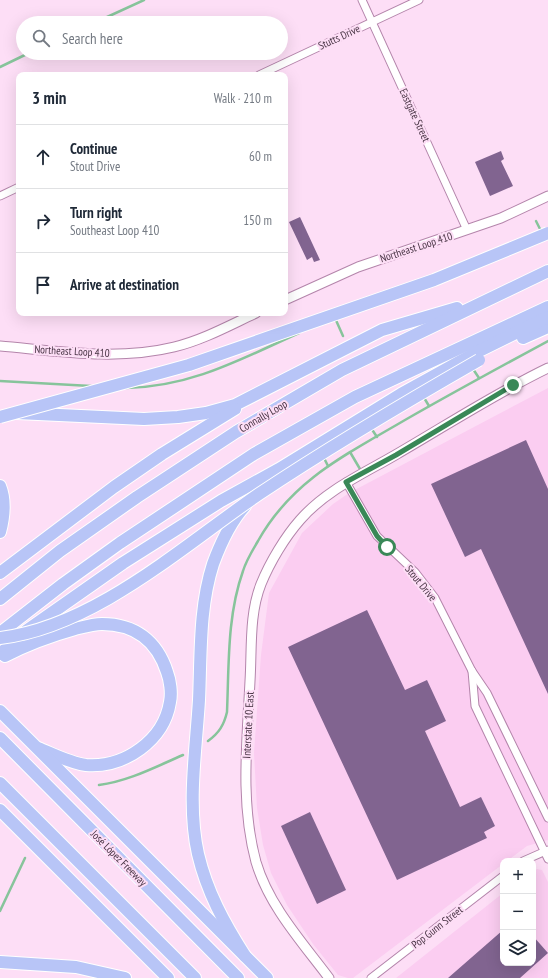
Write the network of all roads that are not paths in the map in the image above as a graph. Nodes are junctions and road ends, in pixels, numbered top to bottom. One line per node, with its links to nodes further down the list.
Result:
1 (362, 0): 3 (street, Eastgate Street)
2 (419, 0): 3 (street, Stutts Drive)
3 (372, 22): 4 (street, Stutts Drive); 8 (street, Eastgate Street)
4 (265, 72)
5 (16, 188): 6 (street)
6 (0, 196)
7 (548, 196): 8 (main road, Northeast Loop 410)
8 (468, 230): 12 (main road, Northeast Loop 410)
9 (548, 233): 21 (highway, bridge)
10 (548, 271): 11 (highway, Connally Loop)
11 (493, 297): 19 (highway); 28 (highway, Connally Loop)
12 (288, 299)
13 (548, 307): 29 (highway)
14 (249, 316): 17 (main road, Northeast Loop 410)
15 (548, 317): 23 (highway)
16 (548, 326): 30 (highway, bridge)
17 (0, 346)
18 (548, 368): 24 (main road, Interstate 10 East)
19 (274, 384): 21 (highway); 27 (highway)
20 (0, 412): 21 (highway)
21 (15, 413): 22 (highway, bridge)
22 (0, 417)
23 (279, 469): 31 (highway); 44 (highway)
24 (346, 482): 33 (street, Stout Drive); 51 (main road, Interstate 10 East)
25 (0, 486): 26 (highway)
26 (0, 532)
27 (0, 573)
28 (0, 599)
29 (0, 633)
30 (0, 638)
31 (0, 654)
32 (0, 659): 36 (highway)
33 (472, 671): 39 (street, Stout Drive); 40 (street, Stout Drive)
34 (0, 711): 36 (highway)
35 (0, 738): 49 (highway, José López Freeway)
36 (38, 748): 44 (highway)
37 (0, 783): 48 (highway)
38 (0, 810): 47 (highway)
39 (548, 818)
40 (546, 850): 41 (street); 42 (street, Stout Drive)
41 (529, 858)
42 (548, 859)
43 (500, 878): 52 (street, Pop Gunn Street)
44 (245, 956): 50 (highway)
45 (0, 962): 46 (highway)
46 (125, 978)
47 (168, 978)
48 (195, 978)
49 (238, 978)
50 (267, 978)
51 (330, 978)
52 (371, 978)

